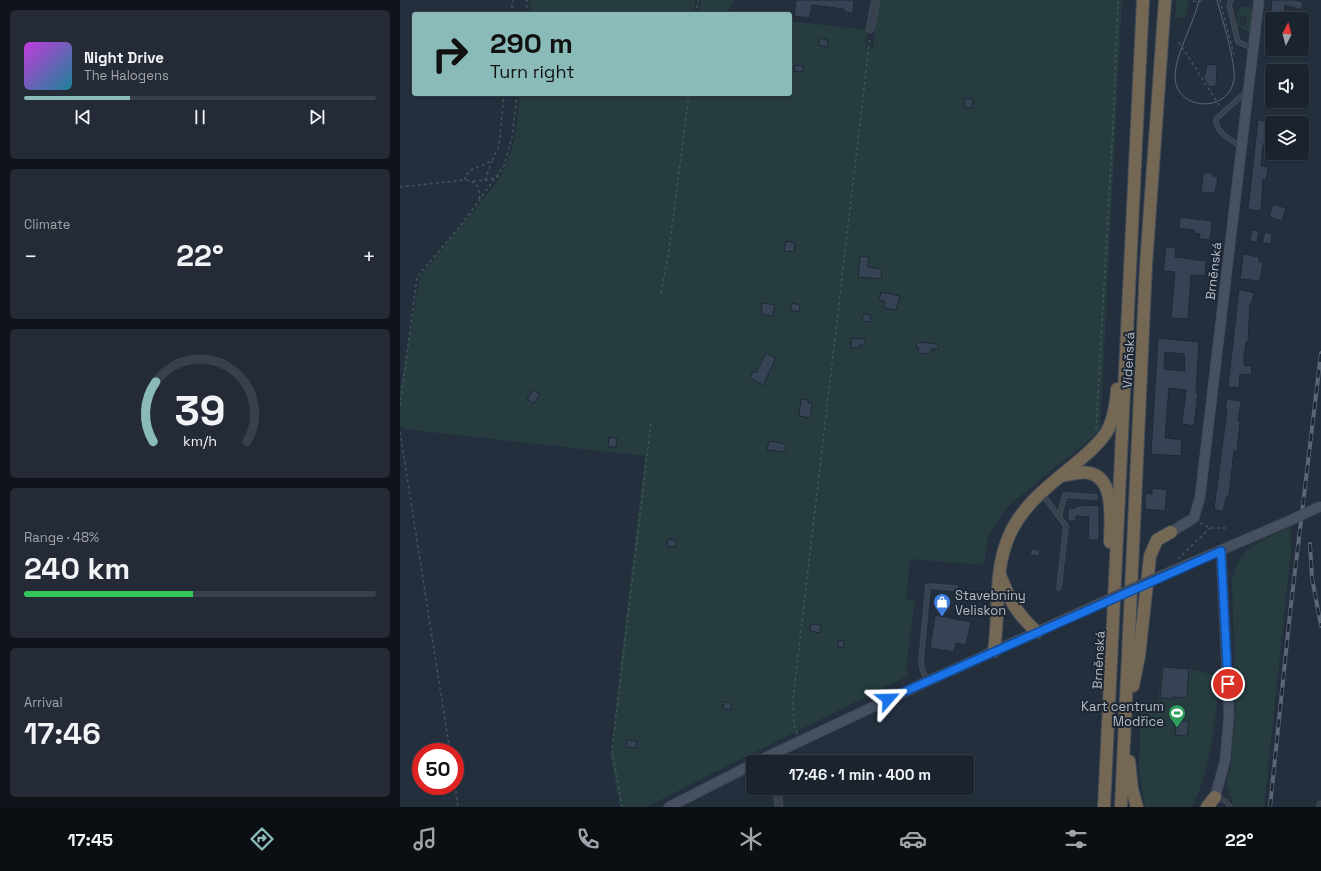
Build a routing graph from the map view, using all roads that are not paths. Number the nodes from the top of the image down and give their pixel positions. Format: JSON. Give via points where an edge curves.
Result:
{"nodes":[{"id":1,"x":876,"y":0,"type":"edge"},
{"id":2,"x":1143,"y":0,"type":"edge"},
{"id":3,"x":1165,"y":0,"type":"edge"},
{"id":4,"x":1231,"y":0,"type":"edge"},
{"id":5,"x":1259,"y":0,"type":"edge"},
{"id":6,"x":870,"y":29,"type":"road end"},
{"id":7,"x":1253,"y":49,"type":"junction"},
{"id":8,"x":1248,"y":90,"type":"junction"},
{"id":9,"x":1242,"y":147,"type":"junction"},
{"id":10,"x":1126,"y":347,"type":"junction"},
{"id":11,"x":1060,"y":477,"type":"junction"},
{"id":12,"x":1041,"y":492,"type":"junction"},
{"id":13,"x":1095,"y":497,"type":"dead end"},
{"id":14,"x":1321,"y":506,"type":"edge"},
{"id":15,"x":1059,"y":516,"type":"junction"},
{"id":16,"x":1171,"y":532,"type":"joint"},
{"id":17,"x":1221,"y":551,"type":"junction"},
{"id":18,"x":1116,"y":563,"type":"junction"},
{"id":19,"x":1000,"y":574,"type":"junction"},
{"id":20,"x":955,"y":588,"type":"dead end"},
{"id":21,"x":1059,"y":588,"type":"dead end"},
{"id":22,"x":1037,"y":632,"type":"junction"},
{"id":23,"x":994,"y":651,"type":"junction"},
{"id":24,"x":928,"y":681,"type":"junction"},
{"id":25,"x":1125,"y":722,"type":"junction"},
{"id":26,"x":775,"y":755,"type":"edge"},
{"id":27,"x":746,"y":768,"type":"edge"},
{"id":28,"x":778,"y":795,"type":"edge"},
{"id":29,"x":1213,"y":802,"type":"edge"},
{"id":30,"x":669,"y":807,"type":"edge"},
{"id":31,"x":779,"y":807,"type":"edge"},
{"id":32,"x":1104,"y":807,"type":"edge"},
{"id":33,"x":1120,"y":807,"type":"edge"},
{"id":34,"x":1137,"y":807,"type":"edge"},
{"id":35,"x":1207,"y":807,"type":"edge"},
{"id":36,"x":1230,"y":807,"type":"edge"}],
"edges":[{"from":1,"to":6,"type":"street"},
{"from":2,"to":10,"type":"highway","name":"Vídeňská"},
{"from":3,"to":25,"type":"highway","name":"Vídeňská","via":[[1146,264]]},
{"from":4,"to":7,"type":"lane","via":[[1229,5],[1238,42]]},
{"from":5,"to":7,"type":"main road","name":"Brněnská"},
{"from":7,"to":8,"type":"main road","name":"Brněnská"},
{"from":8,"to":9,"type":"main road","name":"Brněnská"},
{"from":8,"to":9,"type":"lane","via":[[1216,119],[1217,127]]},
{"from":9,"to":16,"type":"main road","name":"Brněnská","via":[[1200,497],[1194,518]]},
{"from":10,"to":11,"type":"highway","via":[[1118,378],[1114,412],[1107,432],[1092,450]]},
{"from":10,"to":18,"type":"highway","name":"Brněnská"},
{"from":11,"to":12,"type":"highway"},
{"from":11,"to":18,"type":"highway","via":[[1088,472],[1103,482],[1109,493],[1110,546]]},
{"from":12,"to":15,"type":"lane"},
{"from":12,"to":19,"type":"highway","via":[[1021,514],[1008,536]]},
{"from":13,"to":15,"type":"lane","via":[[1065,494]]},
{"from":14,"to":17,"type":"main road","bridge":true},
{"from":15,"to":21,"type":"lane","via":[[1066,526]]},
{"from":16,"to":25,"type":"highway","via":[[1157,540],[1150,556],[1139,656]]},
{"from":17,"to":22,"type":"main road","bridge":true},
{"from":17,"to":29,"type":"main road","via":[[1230,715],[1225,761]]},
{"from":18,"to":32,"type":"highway","name":"Brněnská"},
{"from":19,"to":22,"type":"highway","via":[[1021,617]]},
{"from":19,"to":23,"type":"highway","via":[[996,596]]},
{"from":20,"to":24,"type":"lane","via":[[928,586],[921,661]]},
{"from":22,"to":23,"type":"main road"},
{"from":23,"to":24,"type":"main road"},
{"from":24,"to":26,"type":"main road","via":[[799,741]]},
{"from":25,"to":33,"type":"highway"},
{"from":25,"to":34,"type":"highway","via":[[1132,789]]},
{"from":27,"to":30,"type":"main road"},
{"from":28,"to":31,"type":"street"},
{"from":29,"to":35,"type":"highway"},
{"from":29,"to":36,"type":"lane","via":[[1226,801]]}]}
